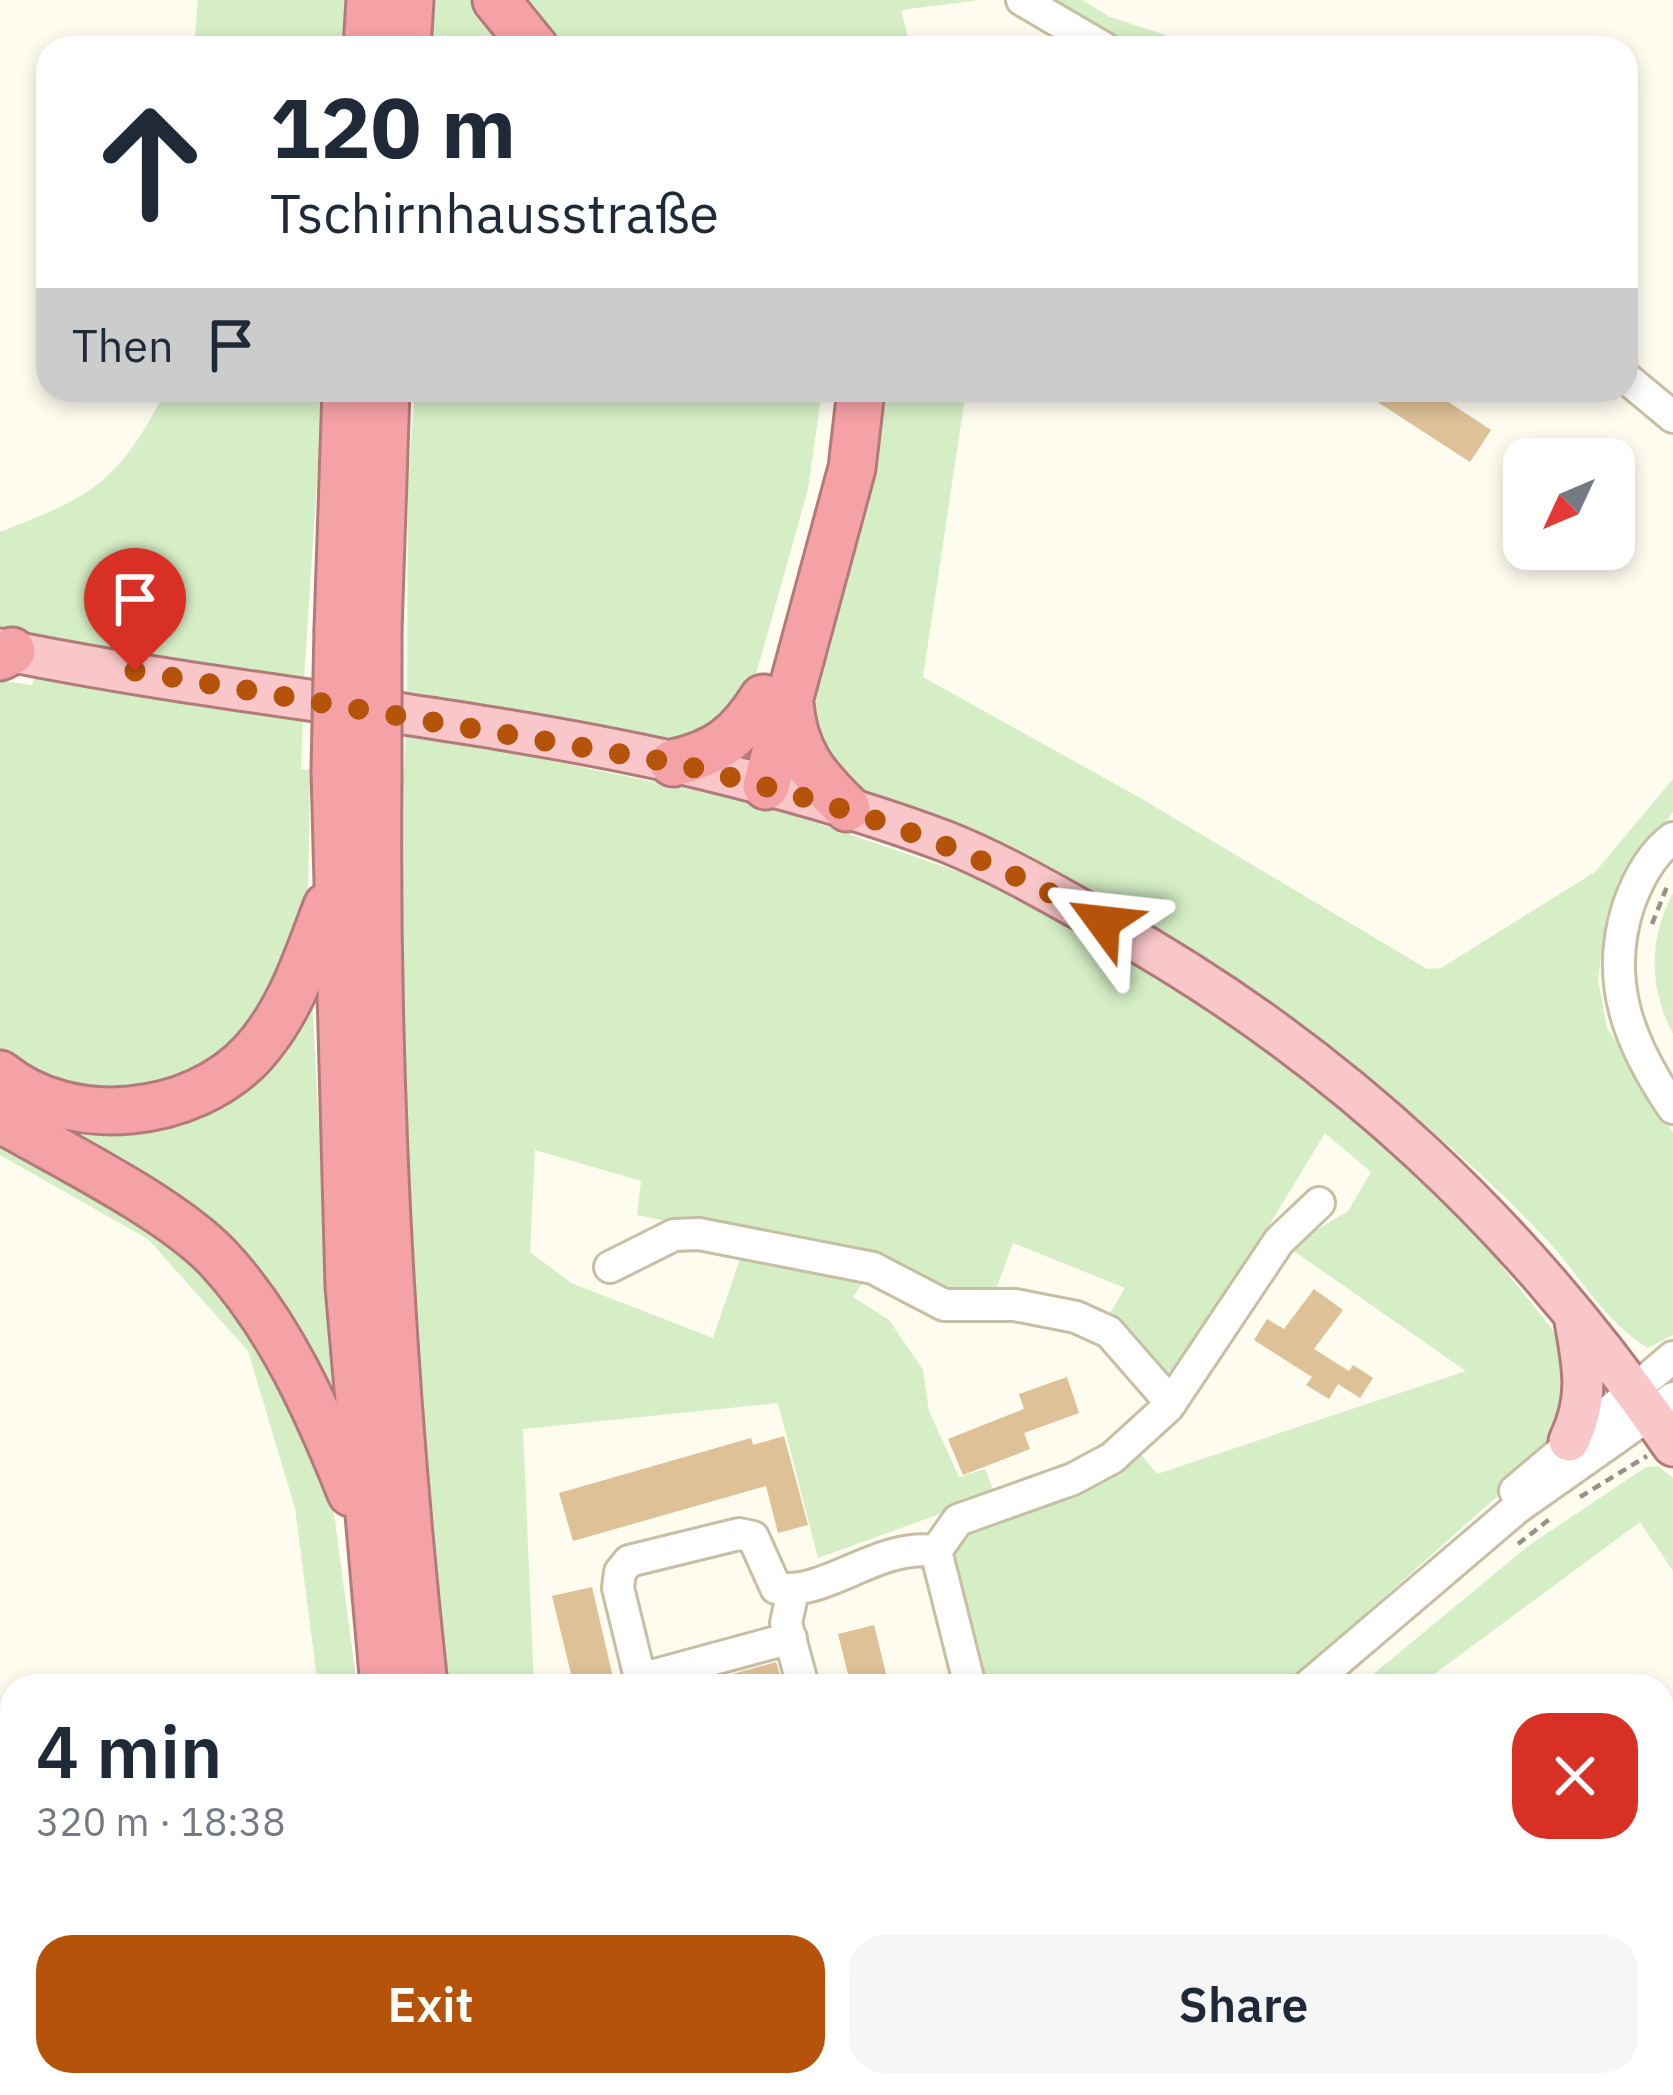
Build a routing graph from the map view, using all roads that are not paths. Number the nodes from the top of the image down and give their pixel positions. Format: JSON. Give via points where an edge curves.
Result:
{"nodes":[{"id":1,"x":370,"y":0,"type":"edge"},
{"id":2,"x":410,"y":0,"type":"edge"},
{"id":3,"x":496,"y":0,"type":"edge"},
{"id":4,"x":1022,"y":0,"type":"edge"},
{"id":5,"x":368,"y":36,"type":"edge"},
{"id":6,"x":408,"y":36,"type":"edge"},
{"id":7,"x":525,"y":36,"type":"edge"},
{"id":8,"x":1084,"y":36,"type":"edge"},
{"id":9,"x":1638,"y":388,"type":"edge"},
{"id":10,"x":347,"y":402,"type":"edge"},
{"id":11,"x":385,"y":402,"type":"edge"},
{"id":12,"x":829,"y":402,"type":"edge"},
{"id":13,"x":860,"y":402,"type":"edge"},
{"id":14,"x":1673,"y":417,"type":"edge"},
{"id":15,"x":358,"y":629,"type":"junction"},
{"id":16,"x":4,"y":652,"type":"edge"},
{"id":17,"x":776,"y":695,"type":"junction"},
{"id":18,"x":674,"y":763,"type":"junction"},
{"id":19,"x":357,"y":772,"type":"junction"},
{"id":20,"x":755,"y":783,"type":"junction"},
{"id":21,"x":847,"y":808,"type":"junction"},
{"id":22,"x":1673,"y":838,"type":"edge"},
{"id":23,"x":335,"y":886,"type":"junction"},
{"id":24,"x":0,"y":1074,"type":"edge"},
{"id":25,"x":1673,"y":1108,"type":"edge"},
{"id":26,"x":0,"y":1119,"type":"edge"},
{"id":27,"x":1319,"y":1203,"type":"dead end"},
{"id":28,"x":610,"y":1267,"type":"dead end"},
{"id":29,"x":1574,"y":1315,"type":"junction"},
{"id":30,"x":1673,"y":1358,"type":"edge"},
{"id":31,"x":1171,"y":1402,"type":"junction"},
{"id":32,"x":1661,"y":1418,"type":"edge"},
{"id":33,"x":1569,"y":1441,"type":"junction"},
{"id":34,"x":368,"y":1536,"type":"junction"},
{"id":35,"x":936,"y":1552,"type":"junction"},
{"id":36,"x":793,"y":1591,"type":"junction"},
{"id":37,"x":791,"y":1638,"type":"junction"},
{"id":38,"x":1338,"y":1661,"type":"junction"},
{"id":39,"x":383,"y":1674,"type":"edge"},
{"id":40,"x":423,"y":1674,"type":"edge"},
{"id":41,"x":639,"y":1674,"type":"edge"},
{"id":42,"x":671,"y":1674,"type":"edge"},
{"id":43,"x":800,"y":1674,"type":"edge"},
{"id":44,"x":967,"y":1674,"type":"edge"},
{"id":45,"x":1322,"y":1674,"type":"edge"}],
"edges":[{"from":1,"to":5,"type":"highway"},
{"from":2,"to":6,"type":"highway"},
{"from":3,"to":7,"type":"highway"},
{"from":4,"to":8,"type":"street"},
{"from":9,"to":14,"type":"street"},
{"from":10,"to":15,"type":"highway"},
{"from":11,"to":15,"type":"highway"},
{"from":12,"to":17,"type":"highway"},
{"from":13,"to":17,"type":"highway","via":[[851,468]]},
{"from":15,"to":19,"type":"highway","bridge":true},
{"from":16,"to":18,"type":"main road"},
{"from":17,"to":18,"type":"highway","via":[[708,755]]},
{"from":17,"to":20,"type":"highway"},
{"from":17,"to":21,"type":"highway","via":[[813,775]]},
{"from":18,"to":20,"type":"main road"},
{"from":19,"to":23,"type":"highway"},
{"from":19,"to":40,"type":"highway","via":[[376,927],[389,1293]]},
{"from":20,"to":21,"type":"main road"},
{"from":21,"to":29,"type":"main road","via":[[1027,878],[1279,1030],[1498,1225]]},
{"from":22,"to":25,"type":"street","via":[[1636,883],[1617,944],[1618,997],[1646,1068]]},
{"from":23,"to":24,"type":"highway","via":[[281,1016],[251,1056],[206,1089],[116,1111],[80,1110]]},
{"from":23,"to":34,"type":"highway","via":[[349,1286]]},
{"from":26,"to":34,"type":"highway","via":[[119,1187],[217,1257],[274,1332]]},
{"from":27,"to":31,"type":"street","via":[[1279,1241]]},
{"from":28,"to":31,"type":"street","via":[[674,1235],[699,1234],[873,1268],[944,1305],[1015,1305],[1076,1317],[1109,1332]]},
{"from":29,"to":32,"type":"main road"},
{"from":29,"to":33,"type":"main road","via":[[1586,1382]]},
{"from":30,"to":32,"type":"street"},
{"from":31,"to":35,"type":"street","via":[[1112,1458],[958,1520]]},
{"from":32,"to":33,"type":"street"},
{"from":32,"to":38,"type":"street","via":[[1517,1508]]},
{"from":33,"to":38,"type":"street","via":[[1396,1595]]},
{"from":34,"to":39,"type":"highway"},
{"from":35,"to":36,"type":"street","via":[[875,1558]]},
{"from":35,"to":44,"type":"street"},
{"from":36,"to":37,"type":"street","via":[[786,1610]]},
{"from":36,"to":41,"type":"street","via":[[776,1588],[753,1537],[739,1534],[629,1561],[618,1588]]},
{"from":37,"to":42,"type":"street"},
{"from":37,"to":43,"type":"street"},
{"from":38,"to":45,"type":"street"}]}
